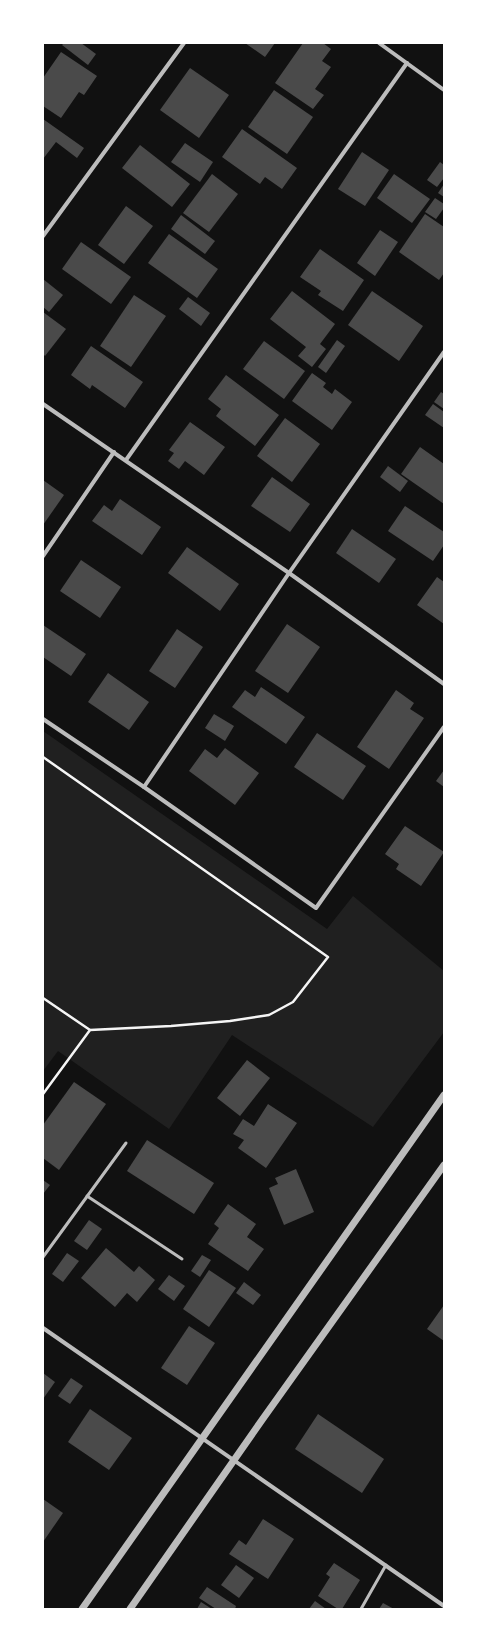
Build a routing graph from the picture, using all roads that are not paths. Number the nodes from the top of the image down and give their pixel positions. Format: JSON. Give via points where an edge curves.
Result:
{"nodes":[{"id":1,"x":184,"y":43,"type":"edge"},
{"id":2,"x":379,"y":43,"type":"edge"},
{"id":3,"x":407,"y":63,"type":"junction"},
{"id":4,"x":444,"y":90,"type":"edge"},
{"id":5,"x":43,"y":236,"type":"edge"},
{"id":6,"x":444,"y":352,"type":"edge"},
{"id":7,"x":43,"y":404,"type":"edge"},
{"id":8,"x":114,"y":452,"type":"junction"},
{"id":9,"x":126,"y":460,"type":"junction"},
{"id":10,"x":43,"y":556,"type":"edge"},
{"id":11,"x":289,"y":573,"type":"junction"},
{"id":12,"x":444,"y":684,"type":"edge"},
{"id":13,"x":43,"y":719,"type":"edge"},
{"id":14,"x":444,"y":727,"type":"edge"},
{"id":15,"x":144,"y":787,"type":"junction"},
{"id":16,"x":444,"y":1095,"type":"edge"},
{"id":17,"x":126,"y":1142,"type":"dead end"},
{"id":18,"x":444,"y":1165,"type":"edge"},
{"id":19,"x":87,"y":1196,"type":"junction"},
{"id":20,"x":43,"y":1256,"type":"edge"},
{"id":21,"x":182,"y":1259,"type":"dead end"},
{"id":22,"x":43,"y":1328,"type":"edge"},
{"id":23,"x":203,"y":1438,"type":"junction"},
{"id":24,"x":234,"y":1460,"type":"junction"},
{"id":25,"x":386,"y":1566,"type":"junction"},
{"id":26,"x":444,"y":1606,"type":"edge"},
{"id":27,"x":82,"y":1609,"type":"edge"},
{"id":28,"x":130,"y":1609,"type":"edge"},
{"id":29,"x":361,"y":1609,"type":"edge"}],
"edges":[{"from":1,"to":5,"type":"street"},
{"from":2,"to":3,"type":"street"},
{"from":3,"to":4,"type":"street"},
{"from":3,"to":9,"type":"street"},
{"from":6,"to":11,"type":"street"},
{"from":7,"to":8,"type":"street"},
{"from":8,"to":9,"type":"street"},
{"from":8,"to":10,"type":"street"},
{"from":9,"to":11,"type":"street"},
{"from":11,"to":12,"type":"street"},
{"from":11,"to":15,"type":"street"},
{"from":13,"to":15,"type":"street"},
{"from":14,"to":15,"type":"street","via":[[316,908]]},
{"from":16,"to":23,"type":"street"},
{"from":17,"to":19,"type":"lane"},
{"from":18,"to":24,"type":"street"},
{"from":19,"to":20,"type":"lane"},
{"from":19,"to":21,"type":"lane"},
{"from":22,"to":23,"type":"street"},
{"from":23,"to":24,"type":"street"},
{"from":23,"to":27,"type":"street"},
{"from":24,"to":25,"type":"street"},
{"from":24,"to":28,"type":"street"},
{"from":25,"to":26,"type":"street"},
{"from":25,"to":29,"type":"lane"}]}
